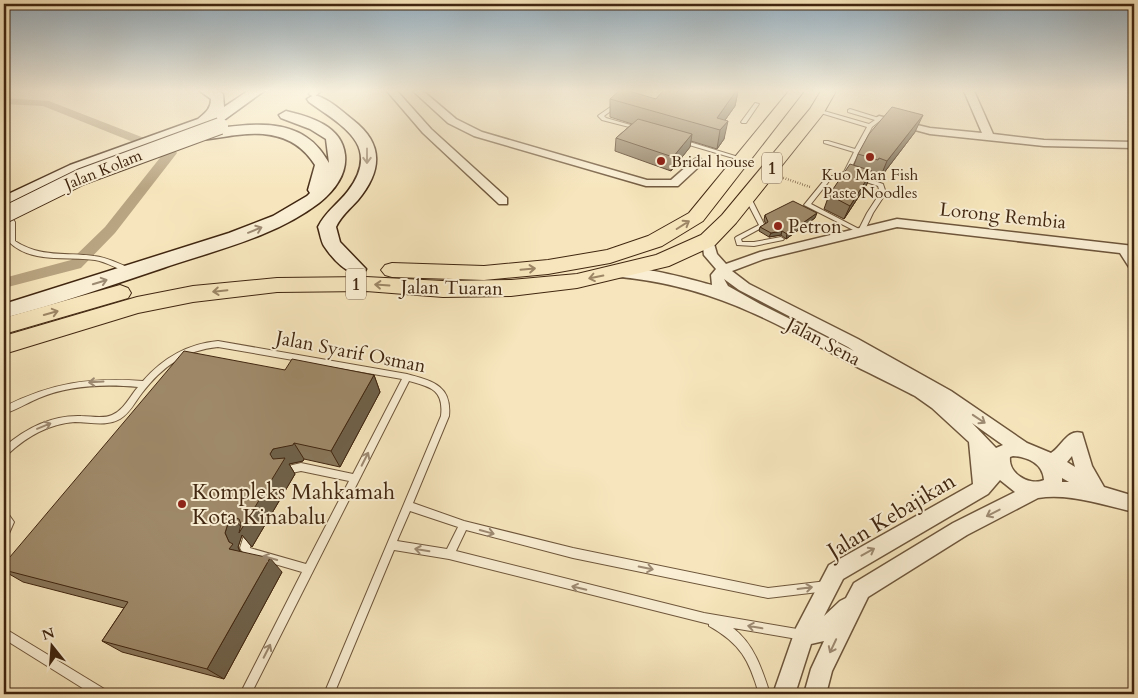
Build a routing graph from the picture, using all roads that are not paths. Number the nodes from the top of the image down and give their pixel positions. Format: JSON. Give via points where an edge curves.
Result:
{"nodes":[{"id":1,"x":208,"y":124,"type":"edge"},
{"id":2,"x":215,"y":124,"type":"edge"},
{"id":3,"x":228,"y":124,"type":"edge"},
{"id":4,"x":307,"y":124,"type":"edge"},
{"id":5,"x":351,"y":124,"type":"edge"},
{"id":6,"x":421,"y":124,"type":"edge"},
{"id":7,"x":457,"y":124,"type":"edge"},
{"id":8,"x":620,"y":124,"type":"edge"},
{"id":9,"x":771,"y":124,"type":"edge"},
{"id":10,"x":808,"y":124,"type":"edge"},
{"id":11,"x":861,"y":124,"type":"edge"},
{"id":12,"x":873,"y":124,"type":"edge"},
{"id":13,"x":898,"y":124,"type":"edge"},
{"id":14,"x":983,"y":124,"type":"edge"},
{"id":15,"x":870,"y":126,"type":"junction"},
{"id":16,"x":650,"y":132,"type":"edge"},
{"id":17,"x":988,"y":136,"type":"junction"},
{"id":18,"x":678,"y":140,"type":"edge"},
{"id":19,"x":826,"y":142,"type":"dead end"},
{"id":20,"x":1134,"y":145,"type":"edge"},
{"id":21,"x":856,"y":151,"type":"junction"},
{"id":22,"x":742,"y":159,"type":"junction"},
{"id":23,"x":699,"y":161,"type":"dead end"},
{"id":24,"x":846,"y":173,"type":"junction"},
{"id":25,"x":748,"y":198,"type":"junction"},
{"id":26,"x":503,"y":201,"type":"dead end"},
{"id":27,"x":4,"y":202,"type":"edge"},
{"id":28,"x":308,"y":203,"type":"junction"},
{"id":29,"x":4,"y":213,"type":"edge"},
{"id":30,"x":861,"y":232,"type":"junction"},
{"id":31,"x":781,"y":239,"type":"dead end"},
{"id":32,"x":708,"y":240,"type":"junction"},
{"id":33,"x":1129,"y":249,"type":"edge"},
{"id":34,"x":1134,"y":264,"type":"edge"},
{"id":35,"x":357,"y":269,"type":"junction"},
{"id":36,"x":724,"y":269,"type":"junction"},
{"id":37,"x":132,"y":272,"type":"junction"},
{"id":38,"x":620,"y":272,"type":"junction"},
{"id":39,"x":755,"y":307,"type":"junction"},
{"id":40,"x":4,"y":312,"type":"edge"},
{"id":41,"x":4,"y":326,"type":"edge"},
{"id":42,"x":54,"y":330,"type":"junction"},
{"id":43,"x":4,"y":345,"type":"edge"},
{"id":44,"x":4,"y":351,"type":"edge"},
{"id":45,"x":407,"y":377,"type":"junction"},
{"id":46,"x":144,"y":384,"type":"junction"},
{"id":47,"x":4,"y":412,"type":"edge"},
{"id":48,"x":977,"y":438,"type":"junction"},
{"id":49,"x":1021,"y":448,"type":"junction"},
{"id":50,"x":4,"y":452,"type":"edge"},
{"id":51,"x":1046,"y":459,"type":"junction"},
{"id":52,"x":1001,"y":466,"type":"junction"},
{"id":53,"x":287,"y":470,"type":"dead end"},
{"id":54,"x":355,"y":478,"type":"junction"},
{"id":55,"x":982,"y":488,"type":"junction"},
{"id":56,"x":1042,"y":489,"type":"junction"},
{"id":57,"x":1099,"y":494,"type":"junction"},
{"id":58,"x":1134,"y":504,"type":"edge"},
{"id":59,"x":408,"y":506,"type":"junction"},
{"id":60,"x":4,"y":515,"type":"edge"},
{"id":61,"x":464,"y":526,"type":"junction"},
{"id":62,"x":4,"y":535,"type":"edge"},
{"id":63,"x":247,"y":538,"type":"edge"},
{"id":64,"x":392,"y":545,"type":"junction"},
{"id":65,"x":449,"y":554,"type":"junction"},
{"id":66,"x":308,"y":569,"type":"junction"},
{"id":67,"x":828,"y":586,"type":"junction"},
{"id":68,"x":854,"y":602,"type":"junction"},
{"id":69,"x":704,"y":618,"type":"junction"},
{"id":70,"x":4,"y":633,"type":"edge"},
{"id":71,"x":803,"y":635,"type":"junction"},
{"id":72,"x":102,"y":694,"type":"edge"},
{"id":73,"x":245,"y":694,"type":"edge"},
{"id":74,"x":330,"y":694,"type":"edge"},
{"id":75,"x":764,"y":694,"type":"edge"},
{"id":76,"x":784,"y":694,"type":"edge"},
{"id":77,"x":815,"y":694,"type":"edge"}],
"edges":[{"from":1,"to":27,"type":"main road","name":"Jalan Kolam","via":[[144,142],[76,168]]},
{"from":2,"to":29,"type":"main road","name":"Jalan Kolam","bridge":true,"via":[[65,184]]},
{"from":3,"to":28,"type":"main road","via":[[299,137],[310,145],[323,165],[320,183]]},
{"from":4,"to":28,"type":"main road","via":[[329,134],[335,142],[339,161],[330,182]]},
{"from":5,"to":35,"type":"main road","one_way":true,"via":[[367,143],[369,158],[364,177],[327,227],[332,244]]},
{"from":6,"to":26,"type":"street"},
{"from":7,"to":23,"type":"street","via":[[478,134],[646,183],[674,184]]},
{"from":8,"to":16,"type":"lane"},
{"from":9,"to":22,"type":"main road","name":"Jalan Tuaran","number":"1"},
{"from":10,"to":25,"type":"main road","name":"Jalan Tuaran","number":"1","via":[[752,188]]},
{"from":11,"to":15,"type":"lane"},
{"from":12,"to":15,"type":"lane"},
{"from":13,"to":17,"type":"street","via":[[930,131]]},
{"from":14,"to":17,"type":"street"},
{"from":15,"to":21,"type":"lane"},
{"from":17,"to":20,"type":"street","via":[[1044,143]]},
{"from":18,"to":22,"type":"lane"},
{"from":19,"to":21,"type":"lane"},
{"from":21,"to":24,"type":"lane"},
{"from":35,"to":22,"type":"main road","name":"Jalan Tuaran","number":"1","one_way":true,"via":[[484,273],[548,268],[610,256],[655,242],[696,217]]},
{"from":24,"to":30,"type":"lane","via":[[881,185],[884,193]]},
{"from":24,"to":30,"type":"lane","via":[[828,179],[806,205]]},
{"from":25,"to":31,"type":"lane","via":[[762,226],[738,238],[739,244]]},
{"from":25,"to":32,"type":"main road","name":"Jalan Tuaran","number":"1"},
{"from":37,"to":28,"type":"main road","one_way":true,"via":[[253,231]]},
{"from":29,"to":37,"type":"lane","via":[[12,222],[12,242],[22,250],[65,258],[96,258]]},
{"from":30,"to":33,"type":"street","name":"Lorong Rembia","via":[[897,223]]},
{"from":30,"to":36,"type":"street","name":"Lorong Rembia","via":[[769,254]]},
{"from":32,"to":36,"type":"street","name":"Jalan Sena","via":[[711,254]]},
{"from":32,"to":38,"type":"main road","name":"Jalan Tuaran","number":"1","via":[[662,261]]},
{"from":33,"to":34,"type":"street"},
{"from":41,"to":35,"type":"main road","name":"Jalan Tuaran","number":"1","one_way":true,"via":[[118,294],[182,281],[274,271]]},
{"from":36,"to":39,"type":"street","via":[[718,275],[717,283]]},
{"from":36,"to":49,"type":"street","name":"Jalan Sena","one_way":true,"via":[[744,287],[853,343],[945,396]]},
{"from":40,"to":37,"type":"main road","one_way":true},
{"from":38,"to":39,"type":"street","name":"Jalan Sena","via":[[671,278]]},
{"from":38,"to":42,"type":"main road","name":"Jalan Tuaran","number":"1","one_way":true,"via":[[578,281],[511,288],[277,285],[193,294],[146,303]]},
{"from":39,"to":48,"type":"street","name":"Jalan Sena","via":[[936,402]]},
{"from":42,"to":43,"type":"main road","name":"Jalan Tuaran","number":"1"},
{"from":42,"to":44,"type":"main road"},
{"from":45,"to":46,"type":"lane","name":"Jalan Syarif Osman","via":[[203,344],[176,356]]},
{"from":54,"to":45,"type":"lane","one_way":true},
{"from":45,"to":59,"type":"lane","name":"Jalan Syarif Osman","via":[[436,387],[448,405]]},
{"from":46,"to":47,"type":"lane","one_way":true,"via":[[76,383],[30,398]]},
{"from":50,"to":46,"type":"lane","name":"Jalan Syarif Osman","one_way":true,"via":[[43,425],[68,418],[103,421],[114,418],[124,411]]},
{"from":48,"to":52,"type":"street","name":"Jalan Sena"},
{"from":48,"to":55,"type":"street"},
{"from":49,"to":51,"type":"street","name":"Jalan Sena"},
{"from":49,"to":52,"type":"street","via":[[1002,453]]},
{"from":51,"to":56,"type":"street","name":"Jalan Sena","via":[[1054,477]]},
{"from":51,"to":57,"type":"street","name":"Jalan Sena"},
{"from":51,"to":57,"type":"street","via":[[1064,454],[1076,438],[1084,468]]},
{"from":52,"to":55,"type":"street","name":"Jalan Kebajikan"},
{"from":52,"to":56,"type":"street","name":"Jalan Sena","via":[[1011,480]]},
{"from":53,"to":54,"type":"lane","via":[[301,467]]},
{"from":54,"to":66,"type":"lane"},
{"from":67,"to":55,"type":"street","name":"Jalan Kebajikan","one_way":true,"via":[[836,572],[847,564]]},
{"from":56,"to":57,"type":"street","name":"Jalan Sena"},
{"from":56,"to":68,"type":"street","one_way":true,"via":[[960,529],[861,590]]},
{"from":57,"to":58,"type":"street","name":"Jalan Sena"},
{"from":59,"to":61,"type":"lane"},
{"from":59,"to":64,"type":"lane","name":"Jalan Syarif Osman"},
{"from":60,"to":62,"type":"lane","via":[[9,522]]},
{"from":61,"to":65,"type":"lane"},
{"from":61,"to":67,"type":"lane","one_way":true,"via":[[573,553],[768,593]]},
{"from":66,"to":63,"type":"lane","one_way":true,"via":[[248,552],[244,544]]},
{"from":65,"to":64,"type":"lane","one_way":true},
{"from":64,"to":74,"type":"lane","name":"Jalan Syarif Osman"},
{"from":69,"to":65,"type":"lane","one_way":true},
{"from":73,"to":66,"type":"lane","one_way":true},
{"from":67,"to":71,"type":"street","name":"Jalan Kebajikan"},
{"from":68,"to":71,"type":"street","via":[[822,632]]},
{"from":68,"to":77,"type":"street","one_way":true,"via":[[822,669]]},
{"from":71,"to":69,"type":"lane","one_way":true},
{"from":69,"to":75,"type":"lane","via":[[731,631],[751,655]]},
{"from":70,"to":72,"type":"lane"},
{"from":71,"to":76,"type":"street","name":"Jalan Kebajikan"}]}
